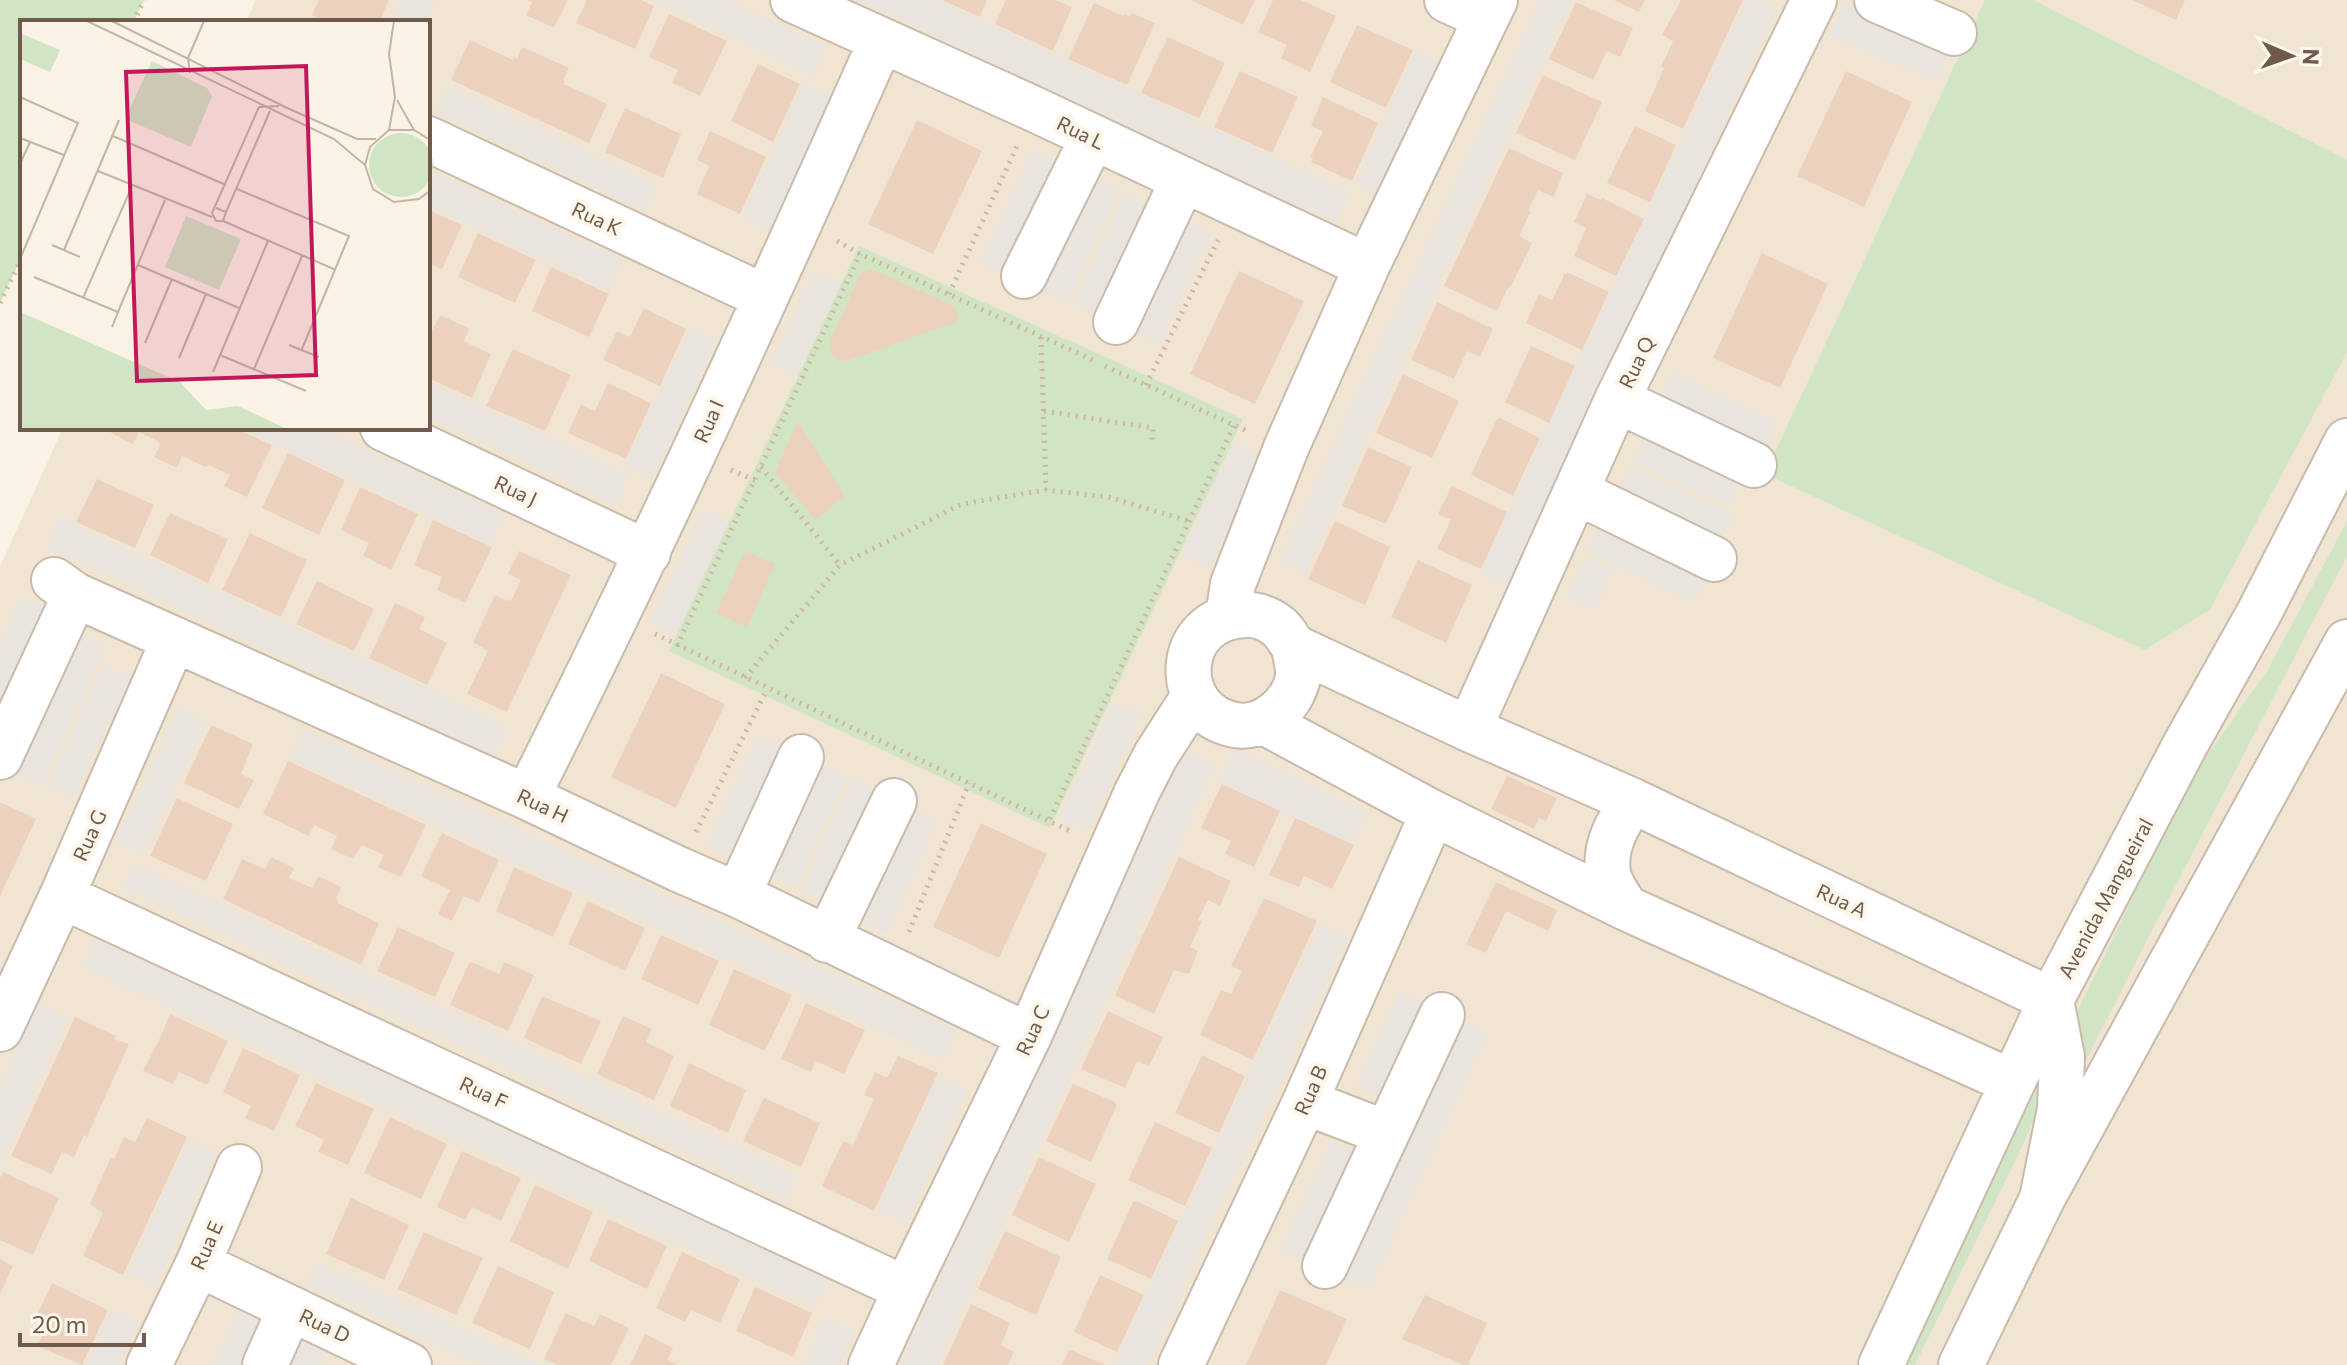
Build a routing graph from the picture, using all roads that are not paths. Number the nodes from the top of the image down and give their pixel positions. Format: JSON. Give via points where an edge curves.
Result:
{"nodes":[{"id":1,"x":793,"y":0,"type":"edge"},
{"id":2,"x":1447,"y":0,"type":"edge"},
{"id":3,"x":1814,"y":0,"type":"edge"},
{"id":4,"x":1877,"y":0,"type":"edge"},
{"id":5,"x":1490,"y":9,"type":"edge"},
{"id":6,"x":1954,"y":33,"type":"dead end"},
{"id":7,"x":881,"y":41,"type":"junction"},
{"id":8,"x":1093,"y":137,"type":"junction"},
{"id":9,"x":430,"y":140,"type":"edge"},
{"id":10,"x":1183,"y":180,"type":"junction"},
{"id":11,"x":1367,"y":266,"type":"junction"},
{"id":12,"x":1024,"y":276,"type":"dead end"},
{"id":13,"x":765,"y":297,"type":"junction"},
{"id":14,"x":1116,"y":322,"type":"dead end"},
{"id":15,"x":1617,"y":400,"type":"junction"},
{"id":16,"x":387,"y":430,"type":"edge"},
{"id":17,"x":2347,"y":441,"type":"edge"},
{"id":18,"x":1754,"y":465,"type":"dead end"},
{"id":19,"x":2335,"y":482,"type":"edge"},
{"id":20,"x":1577,"y":492,"type":"junction"},
{"id":21,"x":648,"y":553,"type":"junction"},
{"id":22,"x":1714,"y":559,"type":"dead end"},
{"id":23,"x":1228,"y":616,"type":"junction"},
{"id":24,"x":174,"y":639,"type":"junction"},
{"id":25,"x":2347,"y":642,"type":"edge"},
{"id":26,"x":1294,"y":647,"type":"junction"},
{"id":27,"x":1194,"y":696,"type":"junction"},
{"id":28,"x":1264,"y":722,"type":"junction"},
{"id":29,"x":1469,"y":729,"type":"junction"},
{"id":30,"x":0,"y":757,"type":"edge"},
{"id":31,"x":801,"y":757,"type":"dead end"},
{"id":32,"x":527,"y":797,"type":"junction"},
{"id":33,"x":894,"y":801,"type":"dead end"},
{"id":34,"x":1633,"y":801,"type":"junction"},
{"id":35,"x":1433,"y":813,"type":"junction"},
{"id":36,"x":738,"y":895,"type":"junction"},
{"id":37,"x":62,"y":896,"type":"junction"},
{"id":38,"x":1626,"y":908,"type":"junction"},
{"id":39,"x":827,"y":940,"type":"junction"},
{"id":40,"x":2051,"y":1000,"type":"junction"},
{"id":41,"x":1442,"y":1015,"type":"dead end"},
{"id":42,"x":0,"y":1029,"type":"edge"},
{"id":43,"x":1029,"y":1036,"type":"junction"},
{"id":44,"x":2012,"y":1082,"type":"junction"},
{"id":45,"x":1305,"y":1102,"type":"junction"},
{"id":46,"x":1386,"y":1133,"type":"junction"},
{"id":47,"x":239,"y":1167,"type":"dead end"},
{"id":48,"x":2042,"y":1199,"type":"junction"},
{"id":49,"x":198,"y":1264,"type":"junction"},
{"id":50,"x":1325,"y":1266,"type":"dead end"},
{"id":51,"x":906,"y":1289,"type":"junction"},
{"id":52,"x":290,"y":1309,"type":"junction"},
{"id":53,"x":149,"y":1365,"type":"edge"},
{"id":54,"x":265,"y":1365,"type":"edge"},
{"id":55,"x":409,"y":1365,"type":"edge"},
{"id":56,"x":871,"y":1365,"type":"edge"},
{"id":57,"x":1181,"y":1365,"type":"edge"},
{"id":58,"x":1881,"y":1365,"type":"edge"},
{"id":59,"x":1961,"y":1365,"type":"edge"}],
"edges":[{"from":1,"to":7,"type":"street","name":"Rua L"},
{"from":2,"to":5,"type":"street"},
{"from":3,"to":15,"type":"street","name":"Rua Q"},
{"from":4,"to":6,"type":"street"},
{"from":5,"to":11,"type":"street"},
{"from":7,"to":8,"type":"street","name":"Rua L"},
{"from":7,"to":13,"type":"street","name":"Rua I"},
{"from":8,"to":10,"type":"street","name":"Rua L"},
{"from":8,"to":12,"type":"street"},
{"from":9,"to":13,"type":"street","name":"Rua K"},
{"from":10,"to":11,"type":"street","name":"Rua L"},
{"from":10,"to":14,"type":"street"},
{"from":11,"to":23,"type":"street","via":[[1286,448],[1233,584]]},
{"from":13,"to":21,"type":"street","name":"Rua I"},
{"from":15,"to":18,"type":"street"},
{"from":15,"to":20,"type":"street","name":"Rua Q"},
{"from":16,"to":21,"type":"street","name":"Rua J"},
{"from":17,"to":19,"type":"street","name":"Avenida Mangueiral"},
{"from":19,"to":40,"type":"street","name":"Avenida Mangueiral","via":[[2185,745]]},
{"from":20,"to":22,"type":"street"},
{"from":20,"to":29,"type":"street","name":"Rua Q"},
{"from":21,"to":32,"type":"street","name":"Rua I"},
{"from":23,"to":26,"type":"street","name":"Rua A","via":[[1254,614],[1278,626]]},
{"from":23,"to":27,"type":"street","via":[[1208,626],[1194,642],[1188,669]]},
{"from":24,"to":30,"type":"street","name":"Rua H","via":[[64,587]]},
{"from":24,"to":32,"type":"street","name":"Rua H"},
{"from":24,"to":37,"type":"street","name":"Rua G"},
{"from":25,"to":48,"type":"street"},
{"from":26,"to":28,"type":"street","via":[[1298,676],[1287,704]]},
{"from":26,"to":29,"type":"street","name":"Rua A"},
{"from":27,"to":28,"type":"street","via":[[1212,716],[1237,725]]},
{"from":27,"to":43,"type":"street","name":"Rua C","via":[[1137,792]]},
{"from":28,"to":35,"type":"street"},
{"from":29,"to":34,"type":"street","name":"Rua A"},
{"from":31,"to":36,"type":"street"},
{"from":32,"to":36,"type":"street","name":"Rua H"},
{"from":33,"to":39,"type":"street"},
{"from":34,"to":38,"type":"street","via":[[1616,825],[1608,854],[1608,876]]},
{"from":34,"to":40,"type":"street","name":"Rua A"},
{"from":35,"to":38,"type":"street"},
{"from":35,"to":45,"type":"street","name":"Rua B"},
{"from":36,"to":39,"type":"street","name":"Rua H"},
{"from":37,"to":42,"type":"street","name":"Rua G"},
{"from":37,"to":51,"type":"street","name":"Rua F"},
{"from":38,"to":44,"type":"street"},
{"from":39,"to":43,"type":"street","name":"Rua H"},
{"from":40,"to":44,"type":"street","name":"Avenida Mangueiral"},
{"from":40,"to":48,"type":"street","via":[[2062,1057],[2060,1109]]},
{"from":41,"to":46,"type":"street"},
{"from":43,"to":51,"type":"street","name":"Rua C"},
{"from":44,"to":58,"type":"street","name":"Avenida Mangueiral"},
{"from":45,"to":46,"type":"street"},
{"from":45,"to":57,"type":"street","name":"Rua B"},
{"from":46,"to":50,"type":"street"},
{"from":47,"to":49,"type":"street","name":"Rua E"},
{"from":48,"to":59,"type":"street"},
{"from":49,"to":52,"type":"street","name":"Rua D"},
{"from":49,"to":53,"type":"street","name":"Rua E"},
{"from":51,"to":56,"type":"street","name":"Rua C"},
{"from":52,"to":54,"type":"street"},
{"from":52,"to":55,"type":"street","name":"Rua D"}]}
